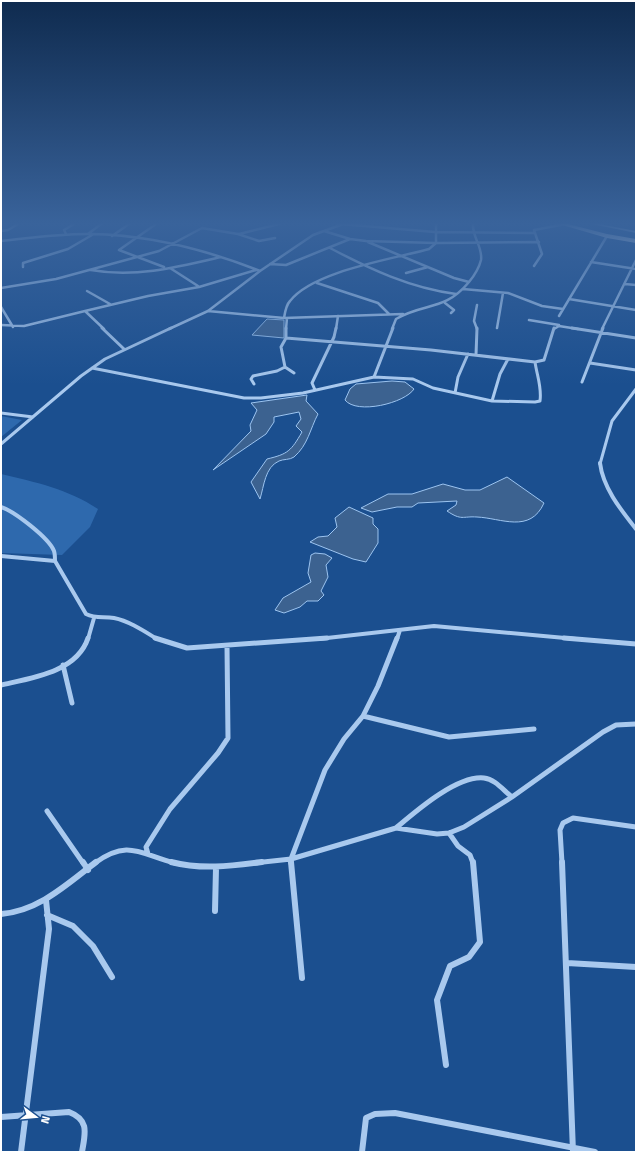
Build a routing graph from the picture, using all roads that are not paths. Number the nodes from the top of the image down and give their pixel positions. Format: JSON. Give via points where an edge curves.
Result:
{"nodes":[{"id":1,"x":61,"y":278,"type":"edge"},
{"id":2,"x":185,"y":278,"type":"edge"},
{"id":3,"x":231,"y":278,"type":"edge"},
{"id":4,"x":248,"y":278,"type":"edge"},
{"id":5,"x":329,"y":278,"type":"edge"},
{"id":6,"x":392,"y":278,"type":"edge"},
{"id":7,"x":454,"y":278,"type":"edge"},
{"id":8,"x":473,"y":278,"type":"edge"},
{"id":9,"x":582,"y":278,"type":"edge"},
{"id":10,"x":628,"y":278,"type":"edge"},
{"id":11,"x":317,"y":282,"type":"junction"},
{"id":12,"x":469,"y":282,"type":"junction"},
{"id":13,"x":625,"y":284,"type":"junction"},
{"id":14,"x":636,"y":285,"type":"edge"},
{"id":15,"x":199,"y":287,"type":"junction"},
{"id":16,"x":1,"y":288,"type":"edge"},
{"id":17,"x":463,"y":289,"type":"junction"},
{"id":18,"x":87,"y":291,"type":"dead end"},
{"id":19,"x":503,"y":293,"type":"junction"},
{"id":20,"x":456,"y":294,"type":"junction"},
{"id":21,"x":569,"y":300,"type":"junction"},
{"id":22,"x":445,"y":303,"type":"junction"},
{"id":23,"x":111,"y":304,"type":"junction"},
{"id":24,"x":477,"y":305,"type":"dead end"},
{"id":25,"x":1,"y":307,"type":"edge"},
{"id":26,"x":614,"y":307,"type":"junction"},
{"id":27,"x":563,"y":309,"type":"junction"},
{"id":28,"x":636,"y":310,"type":"edge"},
{"id":29,"x":85,"y":311,"type":"junction"},
{"id":30,"x":208,"y":311,"type":"junction"},
{"id":31,"x":389,"y":314,"type":"junction"},
{"id":32,"x":404,"y":314,"type":"junction"},
{"id":33,"x":452,"y":314,"type":"dead end"},
{"id":34,"x":338,"y":316,"type":"junction"},
{"id":35,"x":559,"y":316,"type":"dead end"},
{"id":36,"x":284,"y":318,"type":"junction"},
{"id":37,"x":287,"y":318,"type":"junction"},
{"id":38,"x":529,"y":320,"type":"dead end"},
{"id":39,"x":1,"y":325,"type":"edge"},
{"id":40,"x":13,"y":326,"type":"junction"},
{"id":41,"x":559,"y":326,"type":"junction"},
{"id":42,"x":498,"y":328,"type":"dead end"},
{"id":43,"x":601,"y":332,"type":"junction"},
{"id":44,"x":286,"y":338,"type":"junction"},
{"id":45,"x":636,"y":338,"type":"edge"},
{"id":46,"x":332,"y":341,"type":"junction"},
{"id":47,"x":385,"y":347,"type":"junction"},
{"id":48,"x":124,"y":349,"type":"junction"},
{"id":49,"x":468,"y":354,"type":"junction"},
{"id":50,"x":476,"y":355,"type":"junction"},
{"id":51,"x":508,"y":359,"type":"junction"},
{"id":52,"x":534,"y":362,"type":"junction"},
{"id":53,"x":590,"y":362,"type":"junction"},
{"id":54,"x":286,"y":367,"type":"junction"},
{"id":55,"x":92,"y":368,"type":"junction"},
{"id":56,"x":636,"y":370,"type":"edge"},
{"id":57,"x":294,"y":374,"type":"dead end"},
{"id":58,"x":374,"y":377,"type":"junction"},
{"id":59,"x":582,"y":382,"type":"dead end"},
{"id":60,"x":254,"y":384,"type":"dead end"},
{"id":61,"x":636,"y":388,"type":"edge"},
{"id":62,"x":315,"y":390,"type":"junction"},
{"id":63,"x":455,"y":393,"type":"junction"},
{"id":64,"x":492,"y":401,"type":"junction"},
{"id":65,"x":1,"y":413,"type":"edge"},
{"id":66,"x":33,"y":417,"type":"junction"},
{"id":67,"x":1,"y":444,"type":"edge"},
{"id":68,"x":1,"y":507,"type":"edge"},
{"id":69,"x":636,"y":529,"type":"edge"},
{"id":70,"x":1,"y":556,"type":"edge"},
{"id":71,"x":55,"y":561,"type":"junction"},
{"id":72,"x":94,"y":618,"type":"junction"},
{"id":73,"x":400,"y":630,"type":"junction"},
{"id":74,"x":636,"y":644,"type":"edge"},
{"id":75,"x":228,"y":646,"type":"junction"},
{"id":76,"x":63,"y":665,"type":"junction"},
{"id":77,"x":1,"y":685,"type":"edge"},
{"id":78,"x":72,"y":703,"type":"dead end"},
{"id":79,"x":363,"y":716,"type":"junction"},
{"id":80,"x":636,"y":724,"type":"edge"},
{"id":81,"x":534,"y":730,"type":"dead end"},
{"id":82,"x":512,"y":797,"type":"junction"},
{"id":83,"x":47,"y":811,"type":"dead end"},
{"id":84,"x":636,"y":827,"type":"edge"},
{"id":85,"x":396,"y":828,"type":"junction"},
{"id":86,"x":449,"y":833,"type":"junction"},
{"id":87,"x":148,"y":854,"type":"junction"},
{"id":88,"x":291,"y":859,"type":"junction"},
{"id":89,"x":216,"y":868,"type":"junction"},
{"id":90,"x":88,"y":870,"type":"junction"},
{"id":91,"x":46,"y":900,"type":"junction"},
{"id":92,"x":215,"y":911,"type":"dead end"},
{"id":93,"x":1,"y":914,"type":"edge"},
{"id":94,"x":47,"y":914,"type":"junction"},
{"id":95,"x":567,"y":963,"type":"junction"},
{"id":96,"x":636,"y":967,"type":"edge"},
{"id":97,"x":112,"y":976,"type":"dead end"},
{"id":98,"x":302,"y":978,"type":"dead end"},
{"id":99,"x":446,"y":1065,"type":"dead end"},
{"id":100,"x":26,"y":1116,"type":"junction"},
{"id":101,"x":1,"y":1117,"type":"edge"},
{"id":102,"x":573,"y":1150,"type":"edge"},
{"id":103,"x":21,"y":1152,"type":"edge"},
{"id":104,"x":82,"y":1152,"type":"edge"},
{"id":105,"x":362,"y":1152,"type":"edge"},
{"id":106,"x":595,"y":1152,"type":"edge"}],
"edges":[{"from":1,"to":16,"type":"street"},
{"from":2,"to":15,"type":"street"},
{"from":3,"to":15,"type":"street"},
{"from":4,"to":30,"type":"street"},
{"from":5,"to":11,"type":"street"},
{"from":6,"to":20,"type":"street"},
{"from":7,"to":12,"type":"street"},
{"from":8,"to":12,"type":"street"},
{"from":9,"to":21,"type":"street"},
{"from":10,"to":13,"type":"street"},
{"from":11,"to":31,"type":"street","via":[[378,304]]},
{"from":11,"to":36,"type":"street","via":[[289,301]]},
{"from":12,"to":17,"type":"street"},
{"from":13,"to":14,"type":"street"},
{"from":13,"to":26,"type":"street"},
{"from":15,"to":23,"type":"street"},
{"from":17,"to":19,"type":"street"},
{"from":17,"to":20,"type":"street"},
{"from":18,"to":23,"type":"street"},
{"from":19,"to":27,"type":"street","via":[[542,306]]},
{"from":19,"to":42,"type":"street"},
{"from":20,"to":22,"type":"street"},
{"from":21,"to":26,"type":"street"},
{"from":21,"to":27,"type":"street"},
{"from":22,"to":32,"type":"street"},
{"from":22,"to":33,"type":"street","via":[[454,310]]},
{"from":23,"to":29,"type":"street"},
{"from":24,"to":50,"type":"street","via":[[474,321],[478,328]]},
{"from":25,"to":40,"type":"street"},
{"from":26,"to":28,"type":"street"},
{"from":26,"to":43,"type":"street"},
{"from":27,"to":35,"type":"street"},
{"from":29,"to":40,"type":"street","via":[[24,326]]},
{"from":29,"to":48,"type":"street"},
{"from":30,"to":36,"type":"street"},
{"from":30,"to":48,"type":"street"},
{"from":31,"to":32,"type":"street"},
{"from":31,"to":34,"type":"street"},
{"from":32,"to":47,"type":"street","via":[[396,319]]},
{"from":34,"to":37,"type":"street"},
{"from":34,"to":46,"type":"street","via":[[339,322]]},
{"from":36,"to":37,"type":"street"},
{"from":37,"to":44,"type":"street"},
{"from":38,"to":41,"type":"street"},
{"from":39,"to":40,"type":"street"},
{"from":41,"to":43,"type":"street"},
{"from":41,"to":52,"type":"street","via":[[554,328],[544,360]]},
{"from":43,"to":45,"type":"street"},
{"from":43,"to":53,"type":"street"},
{"from":44,"to":46,"type":"street"},
{"from":44,"to":54,"type":"street","via":[[281,347]]},
{"from":46,"to":47,"type":"street"},
{"from":46,"to":62,"type":"street","via":[[312,383]]},
{"from":47,"to":49,"type":"street"},
{"from":47,"to":58,"type":"street"},
{"from":48,"to":55,"type":"street"},
{"from":49,"to":50,"type":"street"},
{"from":49,"to":63,"type":"street","via":[[458,377]]},
{"from":50,"to":51,"type":"street"},
{"from":51,"to":52,"type":"street"},
{"from":51,"to":64,"type":"street","via":[[500,374]]},
{"from":52,"to":64,"type":"street","via":[[537,380],[542,389],[540,401]]},
{"from":53,"to":56,"type":"street"},
{"from":53,"to":59,"type":"street"},
{"from":54,"to":57,"type":"street"},
{"from":54,"to":60,"type":"street","via":[[253,376],[251,379]]},
{"from":55,"to":62,"type":"street","via":[[244,398],[262,398]]},
{"from":55,"to":66,"type":"street"},
{"from":58,"to":62,"type":"street"},
{"from":58,"to":63,"type":"street","via":[[413,379],[433,388]]},
{"from":61,"to":69,"type":"street","via":[[612,421],[600,464],[604,479],[619,507]]},
{"from":63,"to":64,"type":"street"},
{"from":65,"to":66,"type":"street"},
{"from":66,"to":67,"type":"street"},
{"from":68,"to":71,"type":"street","via":[[8,509],[40,534],[54,551]]},
{"from":70,"to":71,"type":"street"},
{"from":71,"to":72,"type":"street","via":[[86,614]]},
{"from":72,"to":75,"type":"street","via":[[124,621],[179,647]]},
{"from":72,"to":76,"type":"street","via":[[79,655]]},
{"from":73,"to":74,"type":"street","via":[[434,626]]},
{"from":73,"to":75,"type":"street"},
{"from":73,"to":79,"type":"street"},
{"from":75,"to":87,"type":"street","via":[[228,738],[222,751],[198,775],[154,830],[146,847]]},
{"from":76,"to":77,"type":"street","via":[[48,672]]},
{"from":76,"to":78,"type":"street"},
{"from":79,"to":81,"type":"street","via":[[449,737]]},
{"from":79,"to":88,"type":"street","via":[[344,739],[325,770]]},
{"from":80,"to":82,"type":"street","via":[[616,725],[603,732]]},
{"from":82,"to":85,"type":"street","via":[[487,779],[478,777],[418,808]]},
{"from":82,"to":86,"type":"street","via":[[464,827]]},
{"from":83,"to":90,"type":"street"},
{"from":84,"to":95,"type":"street","via":[[573,818],[563,823],[560,830]]},
{"from":85,"to":86,"type":"street","via":[[437,834]]},
{"from":85,"to":88,"type":"street"},
{"from":86,"to":99,"type":"street","via":[[458,846],[470,855],[473,862],[480,942],[469,957],[450,966],[437,1000]]},
{"from":87,"to":89,"type":"street","via":[[185,866]]},
{"from":87,"to":90,"type":"street","via":[[123,849],[109,853]]},
{"from":88,"to":89,"type":"street"},
{"from":88,"to":98,"type":"street"},
{"from":89,"to":92,"type":"street"},
{"from":90,"to":91,"type":"street"},
{"from":91,"to":93,"type":"street","via":[[13,913]]},
{"from":91,"to":94,"type":"street"},
{"from":94,"to":97,"type":"street","via":[[73,926],[92,946]]},
{"from":94,"to":100,"type":"street","via":[[49,929]]},
{"from":95,"to":96,"type":"street"},
{"from":95,"to":102,"type":"street"},
{"from":100,"to":101,"type":"street"},
{"from":100,"to":103,"type":"street"},
{"from":100,"to":104,"type":"street","via":[[69,1112],[77,1114],[83,1120]]},
{"from":102,"to":105,"type":"street","via":[[503,1133],[395,1113],[374,1114],[366,1118]]},
{"from":102,"to":106,"type":"street"}]}
